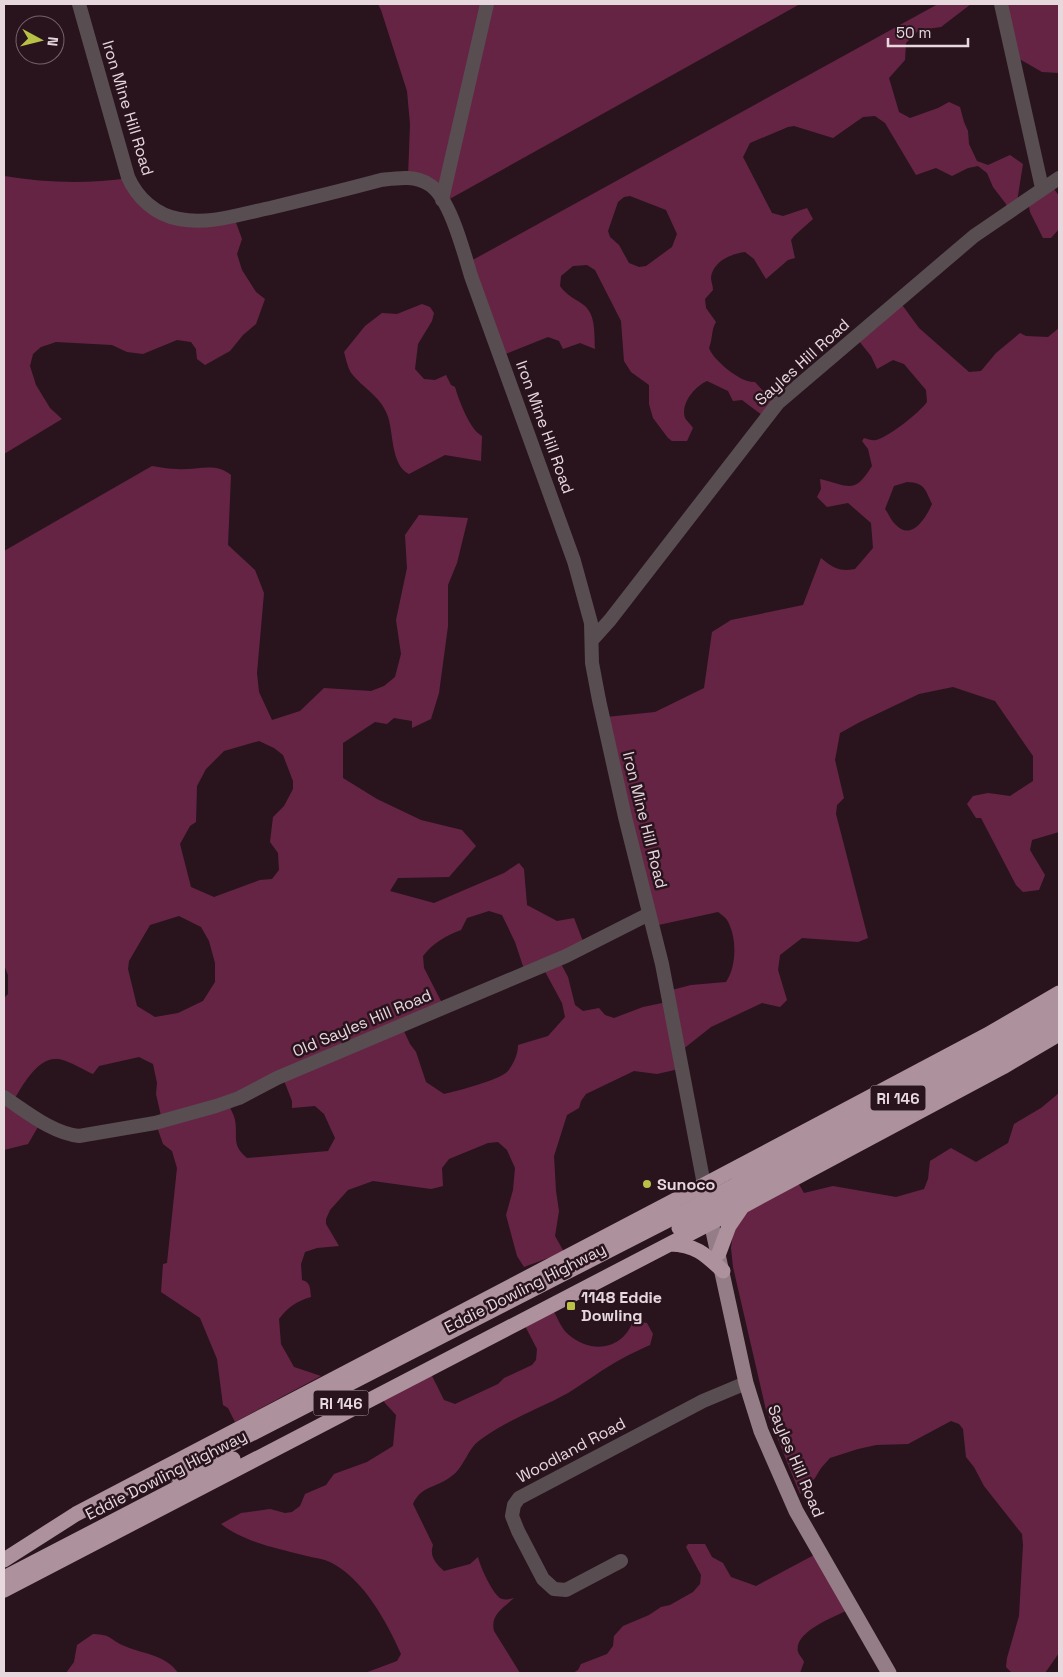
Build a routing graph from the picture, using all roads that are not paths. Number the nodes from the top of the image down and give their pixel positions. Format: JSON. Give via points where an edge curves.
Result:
{"nodes":[{"id":1,"x":79,"y":4,"type":"edge"},
{"id":2,"x":487,"y":4,"type":"edge"},
{"id":3,"x":1001,"y":4,"type":"edge"},
{"id":4,"x":1059,"y":178,"type":"edge"},
{"id":5,"x":1042,"y":188,"type":"junction"},
{"id":6,"x":442,"y":200,"type":"junction"},
{"id":7,"x":592,"y":640,"type":"junction"},
{"id":8,"x":650,"y":914,"type":"junction"},
{"id":9,"x":1059,"y":993,"type":"edge"},
{"id":10,"x":1059,"y":1008,"type":"edge"},
{"id":11,"x":1059,"y":1022,"type":"edge"},
{"id":12,"x":1059,"y":1034,"type":"edge"},
{"id":13,"x":4,"y":1098,"type":"edge"},
{"id":14,"x":704,"y":1186,"type":"junction"},
{"id":15,"x":740,"y":1195,"type":"junction"},
{"id":16,"x":677,"y":1222,"type":"junction"},
{"id":17,"x":711,"y":1222,"type":"junction"},
{"id":18,"x":670,"y":1244,"type":"junction"},
{"id":19,"x":719,"y":1253,"type":"junction"},
{"id":20,"x":723,"y":1271,"type":"junction"},
{"id":21,"x":746,"y":1383,"type":"junction"},
{"id":22,"x":4,"y":1561,"type":"edge"},
{"id":23,"x":621,"y":1561,"type":"dead end"},
{"id":24,"x":4,"y":1578,"type":"edge"},
{"id":25,"x":4,"y":1590,"type":"edge"},
{"id":26,"x":889,"y":1673,"type":"edge"}],
"edges":[{"from":1,"to":6,"type":"street","name":"Iron Mine Hill Road","via":[[128,177],[136,192],[157,211],[178,219],[214,221],[381,180],[401,178],[411,178],[431,186]]},
{"from":2,"to":6,"type":"street"},
{"from":3,"to":5,"type":"street"},
{"from":4,"to":5,"type":"street","name":"Sayles Hill Road"},
{"from":5,"to":7,"type":"street","name":"Sayles Hill Road","via":[[974,236],[778,403]]},
{"from":6,"to":7,"type":"street","name":"Iron Mine Hill Road","via":[[456,229],[574,561]]},
{"from":7,"to":8,"type":"street","name":"Iron Mine Hill Road","via":[[592,663],[599,700]]},
{"from":8,"to":13,"type":"street","name":"Old Sayles Hill Road","via":[[566,956],[277,1078],[239,1098],[155,1123],[79,1136],[56,1130]]},
{"from":8,"to":14,"type":"street","name":"Iron Mine Hill Road"},
{"from":9,"to":14,"type":"highway","via":[[978,1040]]},
{"from":10,"to":15,"type":"highway","name":"Eddie Dowling Highway","number":"RI 146","via":[[888,1104]]},
{"from":11,"to":15,"type":"highway","name":"Eddie Dowling Highway","number":"RI 146"},
{"from":12,"to":15,"type":"highway","via":[[1003,1067]]},
{"from":14,"to":17,"type":"street","name":"Sayles Hill Road"},
{"from":14,"to":22,"type":"highway","via":[[84,1510]]},
{"from":15,"to":16,"type":"highway","name":"Eddie Dowling Highway","number":"RI 146","bridge":true},
{"from":15,"to":17,"type":"highway"},
{"from":15,"to":19,"type":"highway"},
{"from":16,"to":22,"type":"highway","name":"Eddie Dowling Highway","number":"RI 146"},
{"from":16,"to":24,"type":"highway","name":"Eddie Dowling Highway","number":"RI 146"},
{"from":17,"to":18,"type":"highway"},
{"from":17,"to":19,"type":"main road","name":"Sayles Hill Road"},
{"from":18,"to":20,"type":"highway","via":[[696,1248]]},
{"from":18,"to":25,"type":"highway"},
{"from":19,"to":20,"type":"main road","name":"Sayles Hill Road"},
{"from":20,"to":21,"type":"main road","name":"Sayles Hill Road"},
{"from":21,"to":23,"type":"street","name":"Woodland Road","via":[[703,1400],[519,1498],[514,1505],[512,1516],[518,1532],[543,1579],[554,1588],[566,1590]]},
{"from":21,"to":26,"type":"main road","name":"Sayles Hill Road","via":[[761,1431],[796,1511]]}]}
